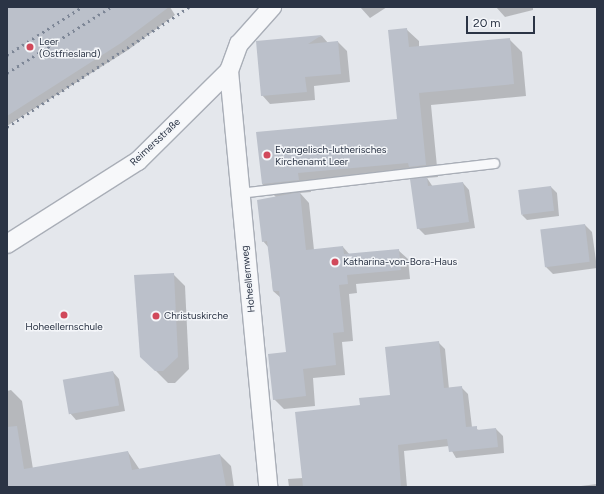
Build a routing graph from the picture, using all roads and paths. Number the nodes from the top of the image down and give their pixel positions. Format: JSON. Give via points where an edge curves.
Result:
{"nodes":[{"id":1,"x":272,"y":7,"type":"edge"},
{"id":2,"x":229,"y":71,"type":"junction"},
{"id":3,"x":494,"y":163,"type":"dead end"},
{"id":4,"x":239,"y":193,"type":"junction"},
{"id":5,"x":7,"y":244,"type":"edge"},
{"id":6,"x":268,"y":487,"type":"edge"}],
"edges":[{"from":1,"to":2,"type":"street","name":"Reimersstraße","via":[[239,44]]},
{"from":2,"to":4,"type":"street","name":"Hoheellernweg"},
{"from":2,"to":5,"type":"street","name":"Reimersstraße","via":[[138,160]]},
{"from":3,"to":4,"type":"lane"},
{"from":4,"to":6,"type":"street","name":"Hoheellernweg"}]}
